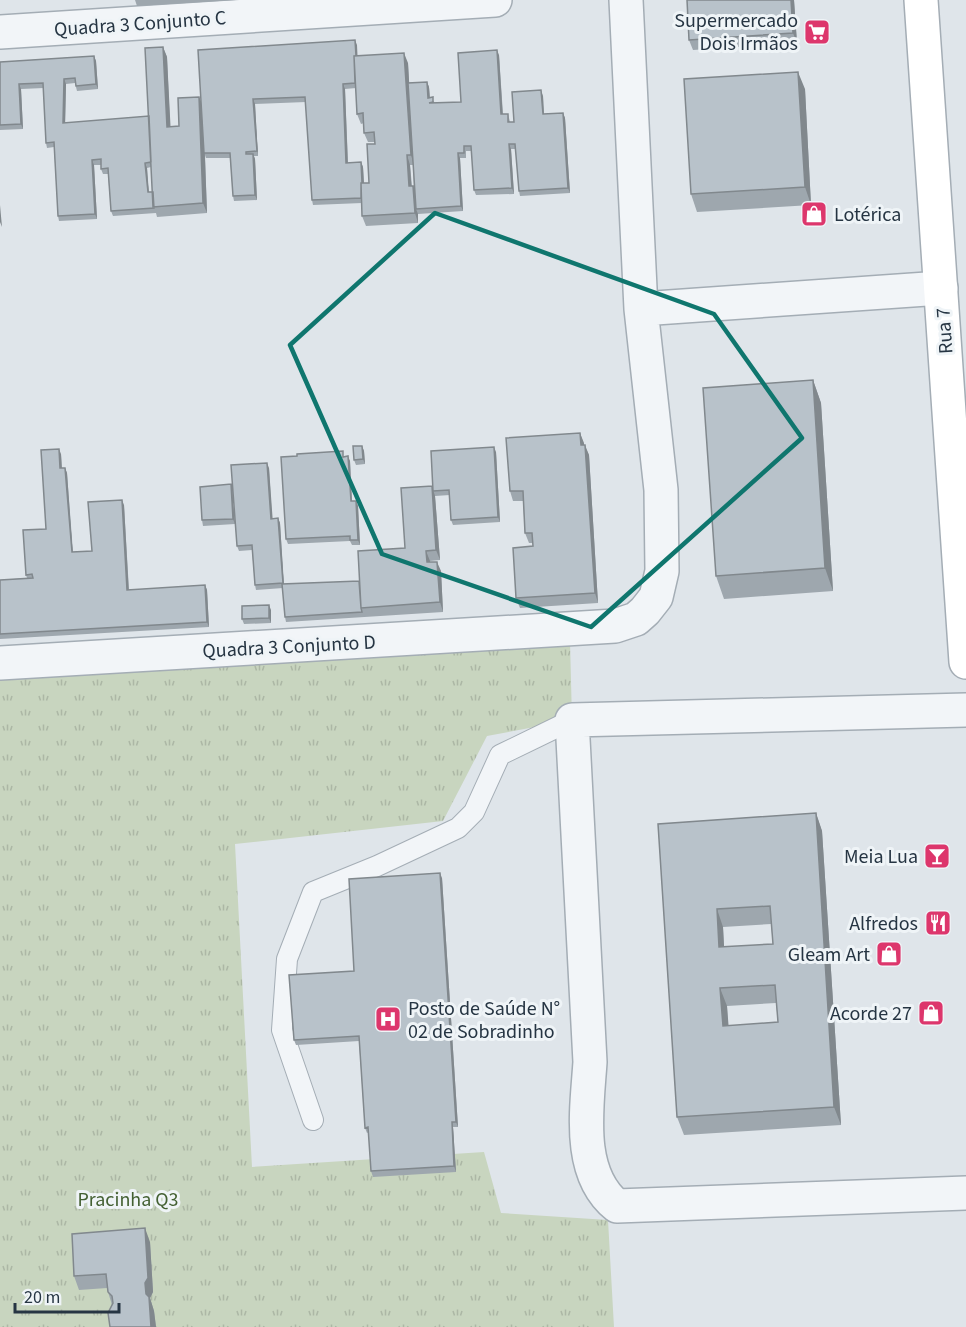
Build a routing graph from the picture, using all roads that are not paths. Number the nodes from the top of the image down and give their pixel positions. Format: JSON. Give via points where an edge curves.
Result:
{"nodes":[{"id":1,"x":495,"y":0,"type":"edge"},
{"id":2,"x":626,"y":0,"type":"edge"},
{"id":3,"x":921,"y":0,"type":"edge"},
{"id":4,"x":0,"y":32,"type":"edge"},
{"id":5,"x":941,"y":288,"type":"junction"},
{"id":6,"x":641,"y":309,"type":"junction"},
{"id":7,"x":966,"y":662,"type":"edge"},
{"id":8,"x":0,"y":663,"type":"edge"},
{"id":9,"x":966,"y":710,"type":"edge"},
{"id":10,"x":572,"y":720,"type":"junction"},
{"id":11,"x":314,"y":1120,"type":"dead end"},
{"id":12,"x":966,"y":1193,"type":"edge"}],
"edges":[{"from":1,"to":4,"type":"street","name":"Quadra 3 Conjunto C"},
{"from":2,"to":6,"type":"street","name":"Quadra 3 Conjunto D"},
{"from":3,"to":5,"type":"main road","name":"Rua 7"},
{"from":5,"to":6,"type":"street"},
{"from":5,"to":7,"type":"main road","name":"Rua 7"},
{"from":6,"to":8,"type":"street","name":"Quadra 3 Conjunto D","via":[[661,490],[662,571],[656,597],[636,619],[615,626]]},
{"from":9,"to":10,"type":"street"},
{"from":10,"to":11,"type":"lane","via":[[500,755],[474,812],[458,828],[313,892],[287,959],[282,1030]]},
{"from":10,"to":12,"type":"street","via":[[590,1062],[589,1160],[607,1198],[617,1206]]}]}
